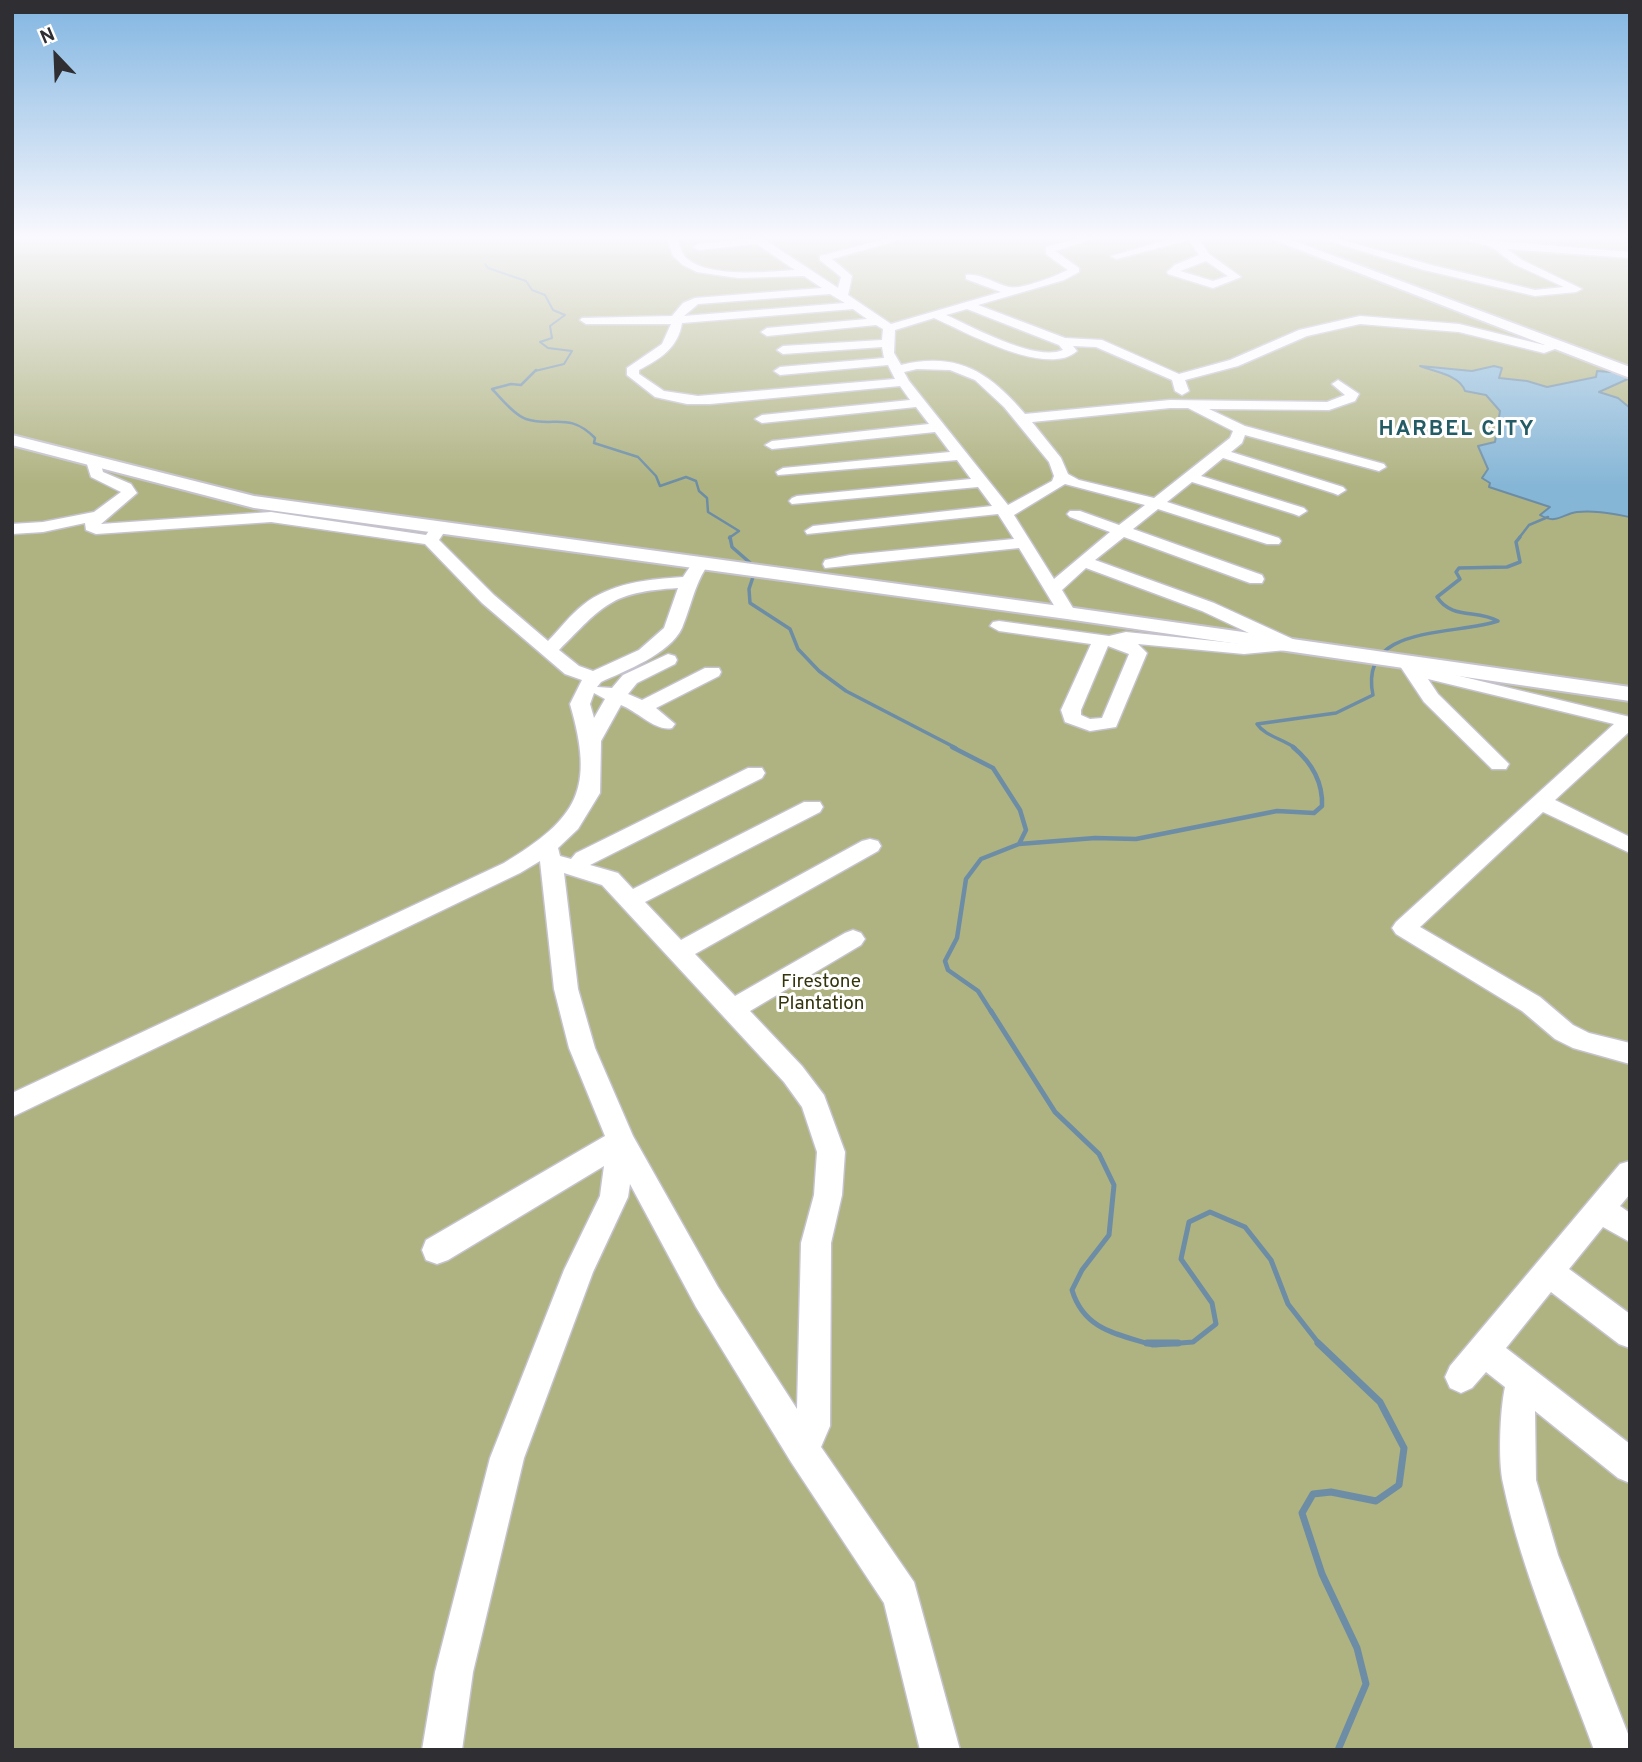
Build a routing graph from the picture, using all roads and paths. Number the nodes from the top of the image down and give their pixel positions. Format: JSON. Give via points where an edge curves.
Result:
{"nodes":[{"id":1,"x":676,"y":320,"type":"edge"},
{"id":2,"x":878,"y":320,"type":"edge"},
{"id":3,"x":903,"y":320,"type":"edge"},
{"id":4,"x":949,"y":320,"type":"edge"},
{"id":5,"x":1007,"y":320,"type":"edge"},
{"id":6,"x":1359,"y":320,"type":"edge"},
{"id":7,"x":1363,"y":320,"type":"edge"},
{"id":8,"x":1490,"y":320,"type":"edge"},
{"id":9,"x":884,"y":324,"type":"junction"},
{"id":10,"x":767,"y":332,"type":"dead end"},
{"id":11,"x":1063,"y":342,"type":"junction"},
{"id":12,"x":888,"y":343,"type":"junction"},
{"id":13,"x":1557,"y":346,"type":"junction"},
{"id":14,"x":783,"y":350,"type":"dead end"},
{"id":15,"x":780,"y":370,"type":"dead end"},
{"id":16,"x":897,"y":371,"type":"junction"},
{"id":17,"x":1626,"y":372,"type":"edge"},
{"id":18,"x":1178,"y":378,"type":"junction"},
{"id":19,"x":1338,"y":384,"type":"dead end"},
{"id":20,"x":918,"y":403,"type":"junction"},
{"id":21,"x":1185,"y":404,"type":"junction"},
{"id":22,"x":762,"y":419,"type":"dead end"},
{"id":23,"x":1020,"y":419,"type":"junction"},
{"id":24,"x":938,"y":428,"type":"junction"},
{"id":25,"x":1240,"y":429,"type":"junction"},
{"id":26,"x":12,"y":440,"type":"edge"},
{"id":27,"x":772,"y":445,"type":"dead end"},
{"id":28,"x":1221,"y":453,"type":"junction"},
{"id":29,"x":960,"y":455,"type":"junction"},
{"id":30,"x":93,"y":461,"type":"junction"},
{"id":31,"x":1379,"y":467,"type":"dead end"},
{"id":32,"x":783,"y":472,"type":"dead end"},
{"id":33,"x":1062,"y":476,"type":"junction"},
{"id":34,"x":1190,"y":477,"type":"junction"},
{"id":35,"x":983,"y":482,"type":"junction"},
{"id":36,"x":1338,"y":490,"type":"dead end"},
{"id":37,"x":797,"y":501,"type":"dead end"},
{"id":38,"x":1157,"y":503,"type":"junction"},
{"id":39,"x":1004,"y":511,"type":"junction"},
{"id":40,"x":1299,"y":512,"type":"dead end"},
{"id":41,"x":1075,"y":514,"type":"dead end"},
{"id":42,"x":100,"y":515,"type":"junction"},
{"id":43,"x":12,"y":529,"type":"edge"},
{"id":44,"x":813,"y":531,"type":"dead end"},
{"id":45,"x":1121,"y":531,"type":"junction"},
{"id":46,"x":435,"y":534,"type":"junction"},
{"id":47,"x":1273,"y":541,"type":"dead end"},
{"id":48,"x":1026,"y":543,"type":"junction"},
{"id":49,"x":1083,"y":561,"type":"junction"},
{"id":50,"x":701,"y":563,"type":"junction"},
{"id":51,"x":831,"y":564,"type":"dead end"},
{"id":52,"x":1256,"y":579,"type":"dead end"},
{"id":53,"x":688,"y":582,"type":"junction"},
{"id":54,"x":1053,"y":589,"type":"junction"},
{"id":55,"x":1044,"y":611,"type":"junction"},
{"id":56,"x":1067,"y":613,"type":"junction"},
{"id":57,"x":999,"y":626,"type":"dead end"},
{"id":58,"x":1060,"y":634,"type":"junction"},
{"id":59,"x":1105,"y":641,"type":"junction"},
{"id":60,"x":1205,"y":645,"type":"junction"},
{"id":61,"x":1292,"y":645,"type":"junction"},
{"id":62,"x":1133,"y":648,"type":"junction"},
{"id":63,"x":549,"y":650,"type":"junction"},
{"id":64,"x":668,"y":660,"type":"dead end"},
{"id":65,"x":1401,"y":664,"type":"junction"},
{"id":66,"x":712,"y":672,"type":"dead end"},
{"id":67,"x":590,"y":683,"type":"junction"},
{"id":68,"x":1630,"y":694,"type":"edge"},
{"id":69,"x":617,"y":695,"type":"junction"},
{"id":70,"x":643,"y":707,"type":"junction"},
{"id":71,"x":1629,"y":722,"type":"edge"},
{"id":72,"x":665,"y":724,"type":"dead end"},
{"id":73,"x":591,"y":741,"type":"junction"},
{"id":74,"x":1499,"y":764,"type":"dead end"},
{"id":75,"x":755,"y":773,"type":"dead end"},
{"id":76,"x":1541,"y":802,"type":"junction"},
{"id":77,"x":812,"y":807,"type":"dead end"},
{"id":78,"x":870,"y":846,"type":"dead end"},
{"id":79,"x":1630,"y":846,"type":"edge"},
{"id":80,"x":557,"y":859,"type":"junction"},
{"id":81,"x":630,"y":900,"type":"junction"},
{"id":82,"x":853,"y":939,"type":"dead end"},
{"id":83,"x":679,"y":952,"type":"junction"},
{"id":84,"x":733,"y":1009,"type":"junction"},
{"id":85,"x":1630,"y":1054,"type":"edge"},
{"id":86,"x":12,"y":1106,"type":"edge"},
{"id":87,"x":621,"y":1141,"type":"junction"},
{"id":88,"x":1630,"y":1173,"type":"edge"},
{"id":89,"x":1600,"y":1209,"type":"junction"},
{"id":90,"x":1630,"y":1229,"type":"edge"},
{"id":91,"x":437,"y":1250,"type":"dead end"},
{"id":92,"x":1548,"y":1272,"type":"junction"},
{"id":93,"x":1630,"y":1333,"type":"edge"},
{"id":94,"x":1483,"y":1350,"type":"junction"},
{"id":95,"x":1461,"y":1377,"type":"dead end"},
{"id":96,"x":1522,"y":1381,"type":"junction"},
{"id":97,"x":803,"y":1450,"type":"junction"},
{"id":98,"x":1630,"y":1466,"type":"edge"},
{"id":99,"x":442,"y":1750,"type":"edge"},
{"id":100,"x":940,"y":1750,"type":"edge"},
{"id":101,"x":1614,"y":1750,"type":"edge"}],
"edges":[{"from":1,"to":16,"type":"street","via":[[673,339],[660,354],[633,368],[633,375],[648,390],[665,397],[710,400]]},
{"from":2,"to":9,"type":"street"},
{"from":3,"to":9,"type":"street"},
{"from":4,"to":11,"type":"street","via":[[1036,356],[1068,354],[1070,347]]},
{"from":5,"to":11,"type":"street"},
{"from":6,"to":18,"type":"street","via":[[1303,332],[1234,363]]},
{"from":7,"to":13,"type":"street","via":[[1440,326],[1544,349]]},
{"from":8,"to":13,"type":"main road"},
{"from":9,"to":10,"type":"street"},
{"from":9,"to":12,"type":"street"},
{"from":11,"to":18,"type":"street","via":[[1098,343]]},
{"from":12,"to":14,"type":"street"},
{"from":12,"to":16,"type":"street"},
{"from":13,"to":17,"type":"main road"},
{"from":15,"to":16,"type":"street"},
{"from":16,"to":20,"type":"street"},
{"from":16,"to":23,"type":"street","via":[[926,365],[965,370],[985,381]]},
{"from":18,"to":21,"type":"street"},
{"from":19,"to":21,"type":"street","via":[[1352,394],[1329,406]]},
{"from":20,"to":22,"type":"street"},
{"from":20,"to":24,"type":"street"},
{"from":21,"to":23,"type":"street"},
{"from":21,"to":25,"type":"street"},
{"from":23,"to":33,"type":"street","via":[[1056,461]]},
{"from":24,"to":27,"type":"street"},
{"from":24,"to":29,"type":"street"},
{"from":25,"to":28,"type":"street","via":[[1237,440]]},
{"from":25,"to":31,"type":"street"},
{"from":26,"to":30,"type":"main road"},
{"from":28,"to":34,"type":"street"},
{"from":28,"to":36,"type":"street"},
{"from":29,"to":32,"type":"street"},
{"from":29,"to":35,"type":"street"},
{"from":30,"to":42,"type":"street","via":[[96,474],[126,487],[129,494]]},
{"from":30,"to":46,"type":"main road","via":[[254,502]]},
{"from":33,"to":38,"type":"street"},
{"from":33,"to":39,"type":"street","via":[[1048,490]]},
{"from":34,"to":38,"type":"street"},
{"from":34,"to":40,"type":"street"},
{"from":35,"to":37,"type":"street"},
{"from":35,"to":39,"type":"street"},
{"from":38,"to":45,"type":"street"},
{"from":38,"to":47,"type":"street"},
{"from":39,"to":44,"type":"street"},
{"from":39,"to":48,"type":"street"},
{"from":41,"to":45,"type":"street"},
{"from":42,"to":43,"type":"street"},
{"from":42,"to":46,"type":"street","via":[[94,519],[92,527],[96,529],[271,517]]},
{"from":45,"to":49,"type":"street"},
{"from":45,"to":52,"type":"street"},
{"from":46,"to":50,"type":"main road"},
{"from":46,"to":63,"type":"street","via":[[488,599]]},
{"from":48,"to":51,"type":"street"},
{"from":48,"to":54,"type":"street"},
{"from":49,"to":54,"type":"street"},
{"from":49,"to":61,"type":"street","via":[[1208,607]]},
{"from":50,"to":53,"type":"street"},
{"from":50,"to":55,"type":"main road"},
{"from":53,"to":63,"type":"street","via":[[642,586],[589,608]]},
{"from":53,"to":67,"type":"street","via":[[672,631],[659,644]]},
{"from":54,"to":56,"type":"street"},
{"from":55,"to":56,"type":"main road"},
{"from":55,"to":58,"type":"street"},
{"from":56,"to":61,"type":"main road"},
{"from":57,"to":58,"type":"street"},
{"from":58,"to":59,"type":"street"},
{"from":59,"to":60,"type":"street","via":[[1126,637]]},
{"from":59,"to":62,"type":"street"},
{"from":59,"to":62,"type":"street","via":[[1071,710],[1072,718],[1081,724],[1109,723],[1138,653]]},
{"from":60,"to":61,"type":"street","via":[[1244,649]]},
{"from":60,"to":62,"type":"street","via":[[1186,657]]},
{"from":61,"to":65,"type":"main road"},
{"from":63,"to":67,"type":"street"},
{"from":64,"to":69,"type":"street","via":[[630,679]]},
{"from":65,"to":68,"type":"main road"},
{"from":65,"to":71,"type":"street"},
{"from":65,"to":74,"type":"street"},
{"from":66,"to":70,"type":"street"},
{"from":67,"to":69,"type":"street"},
{"from":67,"to":73,"type":"street","via":[[580,704]]},
{"from":69,"to":70,"type":"street"},
{"from":69,"to":73,"type":"street"},
{"from":70,"to":72,"type":"street"},
{"from":71,"to":76,"type":"street"},
{"from":73,"to":80,"type":"street","via":[[589,793],[570,824]]},
{"from":75,"to":80,"type":"street","via":[[583,858]]},
{"from":76,"to":79,"type":"street"},
{"from":76,"to":85,"type":"street","via":[[1404,928],[1531,1004],[1564,1032]]},
{"from":77,"to":81,"type":"street"},
{"from":78,"to":83,"type":"street"},
{"from":80,"to":81,"type":"street","via":[[610,879]]},
{"from":80,"to":86,"type":"street","via":[[512,868]]},
{"from":80,"to":87,"type":"street","via":[[566,989],[582,1048]]},
{"from":81,"to":83,"type":"street"},
{"from":82,"to":84,"type":"street"},
{"from":83,"to":84,"type":"street"},
{"from":84,"to":97,"type":"street","via":[[814,1103],[831,1152],[828,1195],[816,1243],[813,1426]]},
{"from":87,"to":91,"type":"street"},
{"from":87,"to":97,"type":"street","via":[[707,1297]]},
{"from":87,"to":99,"type":"street","via":[[614,1197],[579,1270],[507,1458],[454,1672]]},
{"from":88,"to":89,"type":"street"},
{"from":89,"to":90,"type":"street"},
{"from":89,"to":92,"type":"street"},
{"from":92,"to":93,"type":"street"},
{"from":92,"to":94,"type":"street"},
{"from":94,"to":95,"type":"street"},
{"from":94,"to":96,"type":"street"},
{"from":96,"to":98,"type":"street"},
{"from":96,"to":101,"type":"street","via":[[1519,1480],[1540,1555]]},
{"from":97,"to":100,"type":"street","via":[[901,1595]]}]}
